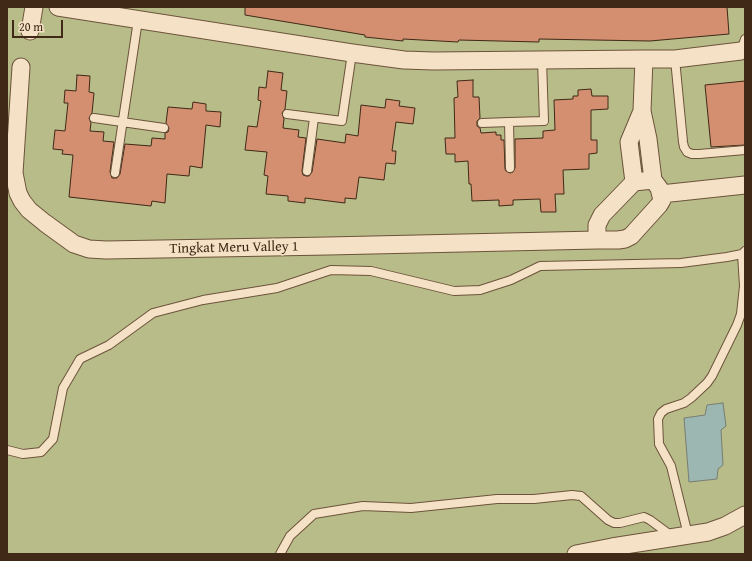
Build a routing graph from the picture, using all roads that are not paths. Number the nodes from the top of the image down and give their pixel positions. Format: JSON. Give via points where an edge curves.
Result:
{"nodes":[{"id":1,"x":34,"y":7,"type":"edge"},
{"id":2,"x":58,"y":7,"type":"edge"},
{"id":3,"x":138,"y":20,"type":"junction"},
{"id":4,"x":30,"y":30,"type":"dead end"},
{"id":5,"x":744,"y":49,"type":"edge"},
{"id":6,"x":352,"y":53,"type":"junction"},
{"id":7,"x":644,"y":59,"type":"junction"},
{"id":8,"x":675,"y":59,"type":"junction"},
{"id":9,"x":542,"y":60,"type":"junction"},
{"id":10,"x":21,"y":68,"type":"dead end"},
{"id":11,"x":642,"y":111,"type":"junction"},
{"id":12,"x":287,"y":114,"type":"dead end"},
{"id":13,"x":94,"y":118,"type":"dead end"},
{"id":14,"x":314,"y":118,"type":"junction"},
{"id":15,"x":123,"y":122,"type":"junction"},
{"id":16,"x":509,"y":122,"type":"junction"},
{"id":17,"x":482,"y":123,"type":"dead end"},
{"id":18,"x":164,"y":128,"type":"dead end"},
{"id":19,"x":745,"y":150,"type":"edge"},
{"id":20,"x":510,"y":168,"type":"dead end"},
{"id":21,"x":307,"y":171,"type":"dead end"},
{"id":22,"x":115,"y":173,"type":"dead end"},
{"id":23,"x":634,"y":182,"type":"junction"},
{"id":24,"x":745,"y":185,"type":"edge"},
{"id":25,"x":657,"y":187,"type":"junction"},
{"id":26,"x":597,"y":240,"type":"junction"},
{"id":27,"x":743,"y":253,"type":"edge"},
{"id":28,"x":744,"y":276,"type":"edge"},
{"id":29,"x":7,"y":450,"type":"edge"},
{"id":30,"x":745,"y":515,"type":"edge"},
{"id":31,"x":681,"y":536,"type":"junction"},
{"id":32,"x":280,"y":554,"type":"edge"},
{"id":33,"x":576,"y":554,"type":"edge"}],
"edges":[{"from":1,"to":4,"type":"street"},
{"from":2,"to":3,"type":"street"},
{"from":3,"to":6,"type":"street"},
{"from":3,"to":15,"type":"lane"},
{"from":5,"to":8,"type":"street"},
{"from":6,"to":9,"type":"street","via":[[404,60]]},
{"from":6,"to":14,"type":"lane","via":[[342,122]]},
{"from":7,"to":8,"type":"street"},
{"from":7,"to":9,"type":"street"},
{"from":7,"to":11,"type":"street"},
{"from":8,"to":19,"type":"lane","via":[[683,142],[687,152],[699,154]]},
{"from":9,"to":16,"type":"lane","via":[[544,121]]},
{"from":10,"to":26,"type":"street","name":"Tingkat Meru Valley 1","via":[[14,173],[18,193],[29,210],[45,223],[74,244],[89,249]]},
{"from":11,"to":23,"type":"street","via":[[629,142]]},
{"from":11,"to":25,"type":"street"},
{"from":12,"to":14,"type":"lane"},
{"from":13,"to":15,"type":"lane"},
{"from":14,"to":21,"type":"lane"},
{"from":15,"to":18,"type":"lane"},
{"from":15,"to":22,"type":"lane"},
{"from":16,"to":17,"type":"lane"},
{"from":16,"to":20,"type":"lane"},
{"from":23,"to":25,"type":"street"},
{"from":23,"to":26,"type":"street","via":[[598,220]]},
{"from":24,"to":25,"type":"street"},
{"from":25,"to":26,"type":"street","name":"Tingkat Meru Valley 1","via":[[662,200],[660,205],[631,236],[618,240]]},
{"from":27,"to":28,"type":"lane"},
{"from":27,"to":29,"type":"lane","via":[[681,264],[540,266],[511,280],[480,290],[454,291],[371,271],[331,270],[277,288],[203,300],[160,311],[153,313],[109,345],[80,359],[63,388],[53,439],[41,452],[23,454]]},
{"from":28,"to":31,"type":"lane","via":[[741,314],[712,376],[691,398],[666,409],[658,419],[659,444],[671,466]]},
{"from":30,"to":31,"type":"street","via":[[708,532]]},
{"from":31,"to":32,"type":"lane","via":[[644,517],[614,523],[581,496],[572,495],[497,499],[411,508],[363,506],[314,514],[290,536]]},
{"from":31,"to":33,"type":"street"}]}
